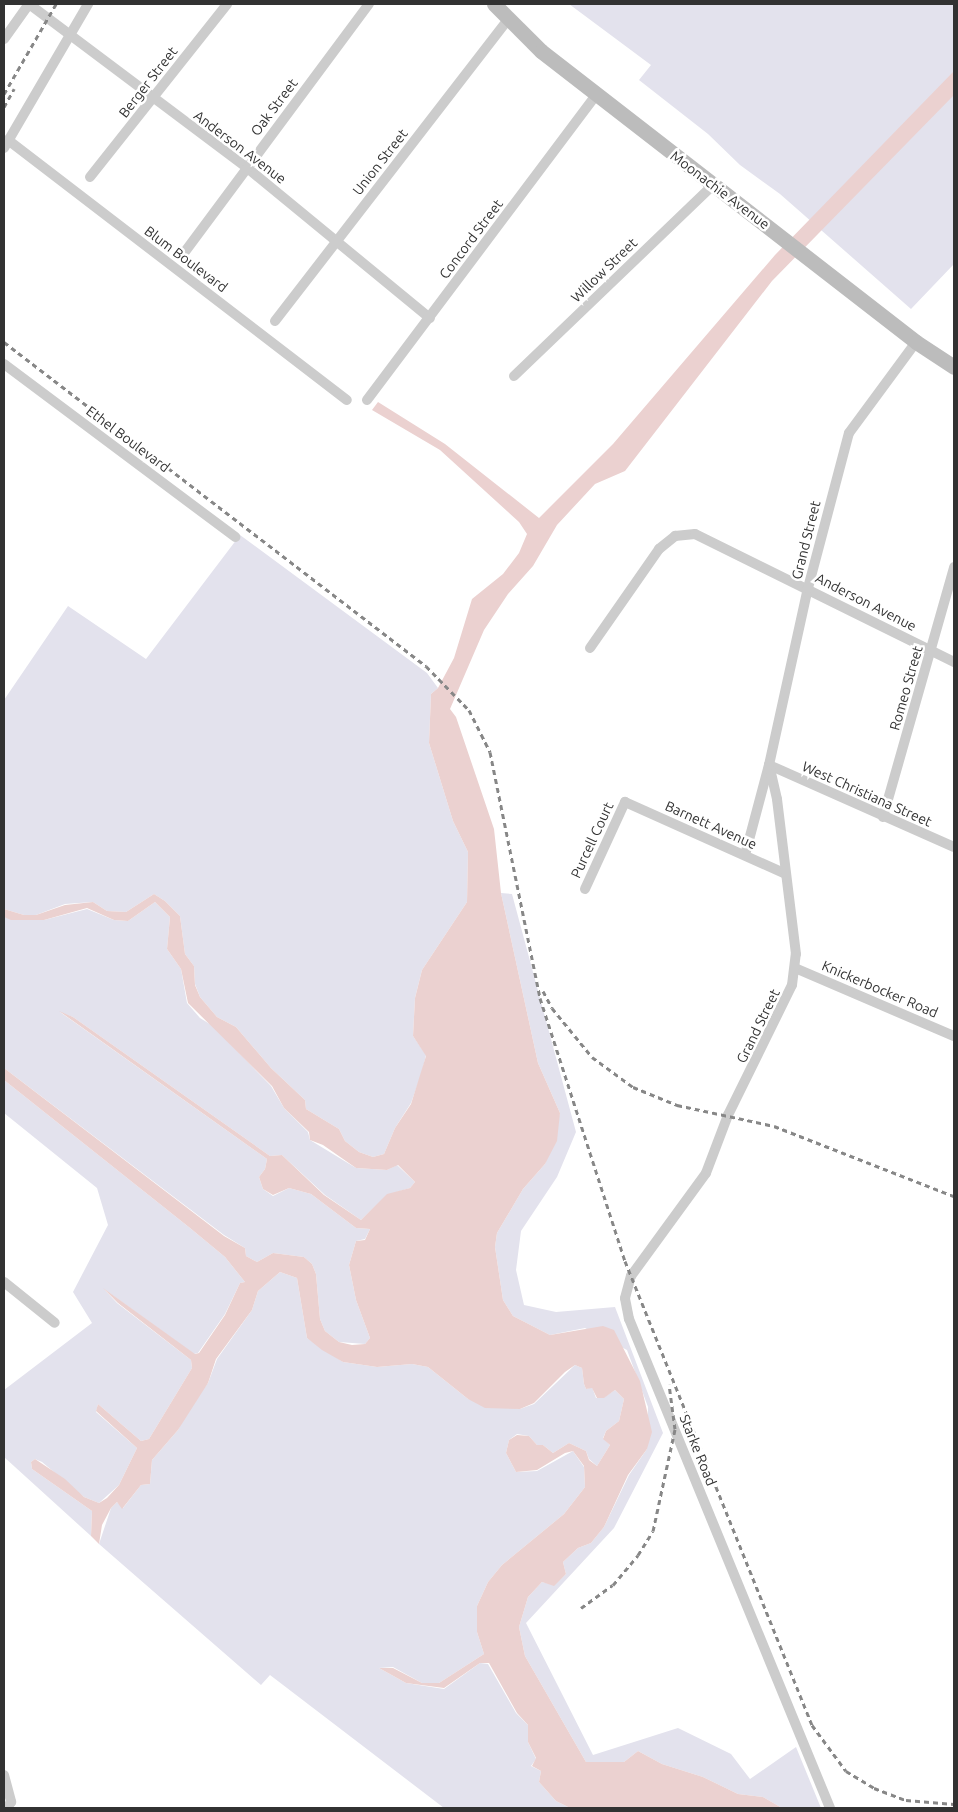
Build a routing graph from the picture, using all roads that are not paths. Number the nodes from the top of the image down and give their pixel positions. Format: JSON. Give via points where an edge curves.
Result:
{"nodes":[{"id":1,"x":29,"y":4,"type":"edge"},
{"id":2,"x":88,"y":4,"type":"edge"},
{"id":3,"x":227,"y":4,"type":"edge"},
{"id":4,"x":369,"y":4,"type":"edge"},
{"id":5,"x":494,"y":4,"type":"edge"},
{"id":6,"x":508,"y":20,"type":"junction"},
{"id":7,"x":69,"y":35,"type":"junction"},
{"id":8,"x":4,"y":39,"type":"edge"},
{"id":9,"x":597,"y":94,"type":"junction"},
{"id":10,"x":152,"y":99,"type":"junction"},
{"id":11,"x":6,"y":144,"type":"edge"},
{"id":12,"x":246,"y":167,"type":"junction"},
{"id":13,"x":90,"y":176,"type":"dead end"},
{"id":14,"x":713,"y":185,"type":"junction"},
{"id":15,"x":338,"y":240,"type":"junction"},
{"id":16,"x":184,"y":253,"type":"dead end"},
{"id":17,"x":430,"y":318,"type":"junction"},
{"id":18,"x":275,"y":321,"type":"dead end"},
{"id":19,"x":916,"y":342,"type":"junction"},
{"id":20,"x":4,"y":364,"type":"edge"},
{"id":21,"x":954,"y":367,"type":"edge"},
{"id":22,"x":514,"y":376,"type":"dead end"},
{"id":23,"x":347,"y":400,"type":"dead end"},
{"id":24,"x":367,"y":400,"type":"dead end"},
{"id":25,"x":235,"y":537,"type":"dead end"},
{"id":26,"x":954,"y":567,"type":"edge"},
{"id":27,"x":808,"y":588,"type":"junction"},
{"id":28,"x":590,"y":648,"type":"dead end"},
{"id":29,"x":931,"y":650,"type":"junction"},
{"id":30,"x":954,"y":662,"type":"edge"},
{"id":31,"x":769,"y":765,"type":"junction"},
{"id":32,"x":625,"y":802,"type":"joint"},
{"id":33,"x":883,"y":817,"type":"junction"},
{"id":34,"x":954,"y":847,"type":"edge"},
{"id":35,"x":745,"y":855,"type":"junction"},
{"id":36,"x":786,"y":874,"type":"junction"},
{"id":37,"x":585,"y":889,"type":"dead end"},
{"id":38,"x":795,"y":968,"type":"junction"},
{"id":39,"x":954,"y":1036,"type":"edge"},
{"id":40,"x":728,"y":1115,"type":"joint"},
{"id":41,"x":4,"y":1282,"type":"edge"},
{"id":42,"x":54,"y":1323,"type":"dead end"},
{"id":43,"x":4,"y":1775,"type":"edge"},
{"id":44,"x":6,"y":1808,"type":"edge"},
{"id":45,"x":830,"y":1808,"type":"edge"}],
"edges":[{"from":1,"to":7,"type":"street","name":"Anderson Avenue"},
{"from":1,"to":8,"type":"street"},
{"from":2,"to":7,"type":"street"},
{"from":3,"to":10,"type":"street","name":"Berger Street"},
{"from":4,"to":12,"type":"street","name":"Oak Street"},
{"from":5,"to":6,"type":"main road","name":"Moonachie Avenue"},
{"from":6,"to":9,"type":"main road","name":"Moonachie Avenue","via":[[540,50]]},
{"from":6,"to":15,"type":"street","name":"Union Street"},
{"from":7,"to":10,"type":"street","name":"Anderson Avenue"},
{"from":7,"to":11,"type":"street"},
{"from":9,"to":14,"type":"main road","name":"Moonachie Avenue"},
{"from":9,"to":17,"type":"street","name":"Concord Street"},
{"from":10,"to":12,"type":"street","name":"Anderson Avenue"},
{"from":10,"to":13,"type":"street","name":"Berger Street"},
{"from":11,"to":23,"type":"street","name":"Blum Boulevard"},
{"from":12,"to":15,"type":"street","name":"Anderson Avenue"},
{"from":12,"to":16,"type":"street","name":"Oak Street"},
{"from":14,"to":19,"type":"main road","name":"Moonachie Avenue"},
{"from":14,"to":22,"type":"street","name":"Willow Street"},
{"from":15,"to":17,"type":"street","name":"Anderson Avenue"},
{"from":15,"to":18,"type":"street","name":"Union Street"},
{"from":17,"to":24,"type":"street","name":"Concord Street"},
{"from":19,"to":21,"type":"main road","name":"Moonachie Avenue"},
{"from":19,"to":27,"type":"street","name":"Grand Street","via":[[849,433]]},
{"from":20,"to":25,"type":"street","name":"Ethel Boulevard"},
{"from":26,"to":29,"type":"street","name":"Romeo Street"},
{"from":27,"to":28,"type":"street","name":"Anderson Avenue","via":[[704,537],[695,534],[675,536],[659,549]]},
{"from":27,"to":29,"type":"street","name":"Anderson Avenue"},
{"from":27,"to":31,"type":"street","name":"Grand Street"},
{"from":29,"to":30,"type":"street","name":"Anderson Avenue"},
{"from":29,"to":33,"type":"street","name":"Romeo Street"},
{"from":31,"to":33,"type":"street","name":"West Christiana Street"},
{"from":31,"to":35,"type":"street","name":"Grand Street"},
{"from":31,"to":36,"type":"street","name":"Grand Street"},
{"from":32,"to":35,"type":"street","name":"Barnett Avenue"},
{"from":32,"to":37,"type":"street","name":"Purcell Court"},
{"from":33,"to":34,"type":"street","name":"West Christiana Street"},
{"from":35,"to":36,"type":"street","name":"Barnett Avenue"},
{"from":36,"to":38,"type":"street","name":"Grand Street"},
{"from":38,"to":39,"type":"street","name":"Knickerbocker Road"},
{"from":38,"to":40,"type":"street","name":"Grand Street","via":[[787,1001]]},
{"from":40,"to":45,"type":"street","name":"Starke Road","via":[[698,1187],[631,1276],[626,1287],[625,1308]]},
{"from":41,"to":42,"type":"street"},
{"from":43,"to":44,"type":"street","via":[[11,1802]]}]}
